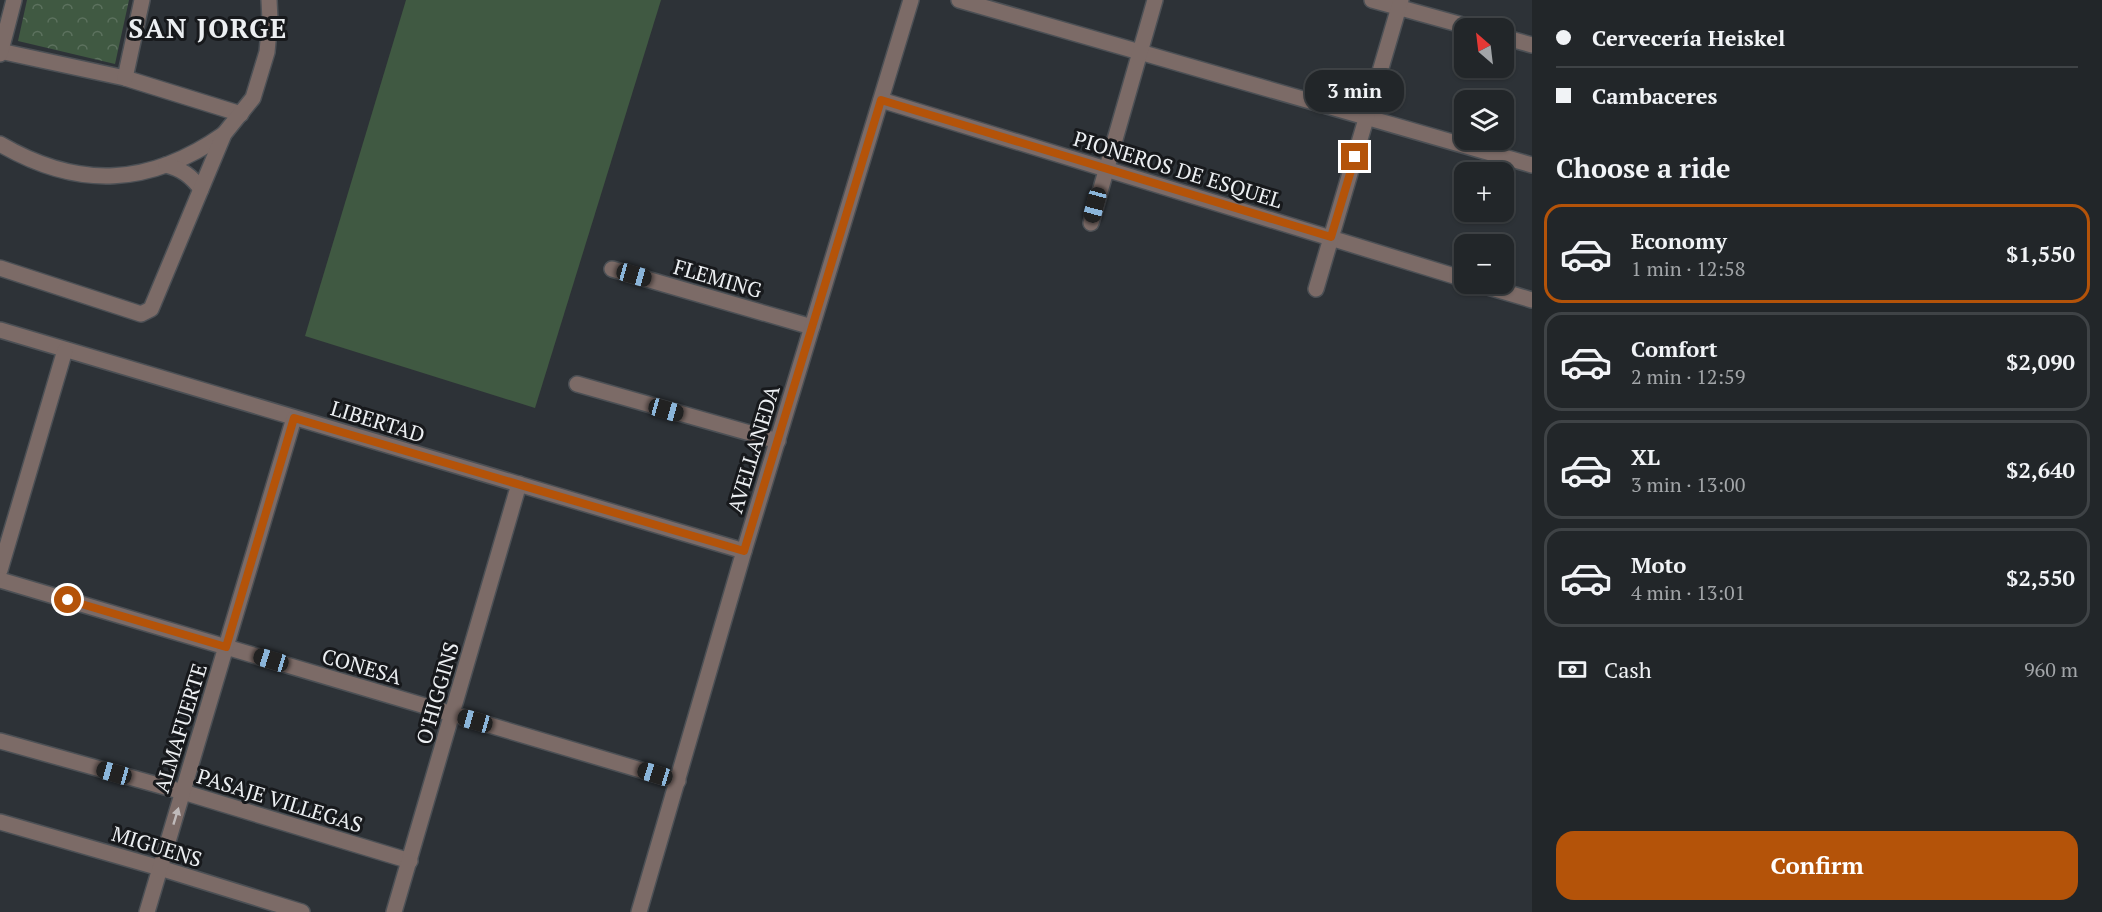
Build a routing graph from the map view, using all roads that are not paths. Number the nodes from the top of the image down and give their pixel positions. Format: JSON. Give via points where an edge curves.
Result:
{"nodes":[{"id":1,"x":14,"y":0,"type":"edge"},
{"id":2,"x":142,"y":0,"type":"edge"},
{"id":3,"x":269,"y":0,"type":"edge"},
{"id":4,"x":911,"y":0,"type":"edge"},
{"id":5,"x":959,"y":0,"type":"edge"},
{"id":6,"x":1155,"y":0,"type":"edge"},
{"id":7,"x":1372,"y":0,"type":"edge"},
{"id":8,"x":1400,"y":4,"type":"edge"},
{"id":9,"x":1454,"y":22,"type":"edge"},
{"id":10,"x":1514,"y":40,"type":"edge"},
{"id":11,"x":1532,"y":45,"type":"edge"},
{"id":12,"x":0,"y":52,"type":"edge"},
{"id":13,"x":1140,"y":52,"type":"junction"},
{"id":14,"x":125,"y":78,"type":"junction"},
{"id":15,"x":881,"y":100,"type":"junction"},
{"id":16,"x":241,"y":114,"type":"junction"},
{"id":17,"x":1367,"y":116,"type":"junction"},
{"id":18,"x":224,"y":134,"type":"junction"},
{"id":19,"x":0,"y":144,"type":"edge"},
{"id":20,"x":166,"y":165,"type":"junction"},
{"id":21,"x":1532,"y":165,"type":"edge"},
{"id":22,"x":1105,"y":169,"type":"junction"},
{"id":23,"x":201,"y":189,"type":"junction"},
{"id":24,"x":1090,"y":223,"type":"dead end"},
{"id":25,"x":1331,"y":237,"type":"junction"},
{"id":26,"x":0,"y":268,"type":"edge"},
{"id":27,"x":612,"y":269,"type":"dead end"},
{"id":28,"x":1454,"y":276,"type":"edge"},
{"id":29,"x":1316,"y":289,"type":"dead end"},
{"id":30,"x":1512,"y":294,"type":"edge"},
{"id":31,"x":1532,"y":300,"type":"edge"},
{"id":32,"x":812,"y":327,"type":"junction"},
{"id":33,"x":0,"y":330,"type":"edge"},
{"id":34,"x":65,"y":350,"type":"junction"},
{"id":35,"x":576,"y":384,"type":"dead end"},
{"id":36,"x":294,"y":418,"type":"junction"},
{"id":37,"x":777,"y":441,"type":"junction"},
{"id":38,"x":519,"y":484,"type":"junction"},
{"id":39,"x":744,"y":551,"type":"junction"},
{"id":40,"x":0,"y":570,"type":"edge"},
{"id":41,"x":0,"y":580,"type":"edge"},
{"id":42,"x":226,"y":647,"type":"junction"},
{"id":43,"x":453,"y":714,"type":"junction"},
{"id":44,"x":0,"y":741,"type":"edge"},
{"id":45,"x":678,"y":781,"type":"junction"},
{"id":46,"x":183,"y":792,"type":"junction"},
{"id":47,"x":0,"y":822,"type":"edge"},
{"id":48,"x":410,"y":861,"type":"junction"},
{"id":49,"x":160,"y":868,"type":"junction"},
{"id":50,"x":147,"y":912,"type":"edge"},
{"id":51,"x":302,"y":912,"type":"edge"},
{"id":52,"x":394,"y":912,"type":"edge"},
{"id":53,"x":639,"y":912,"type":"edge"}],
"edges":[{"from":1,"to":12,"type":"street"},
{"from":2,"to":14,"type":"street"},
{"from":3,"to":16,"type":"street","via":[[267,52],[253,98]]},
{"from":4,"to":15,"type":"street","name":"AVELLANEDA"},
{"from":5,"to":13,"type":"street"},
{"from":6,"to":13,"type":"street"},
{"from":7,"to":8,"type":"street"},
{"from":8,"to":9,"type":"street"},
{"from":8,"to":17,"type":"street"},
{"from":10,"to":11,"type":"street"},
{"from":12,"to":14,"type":"street"},
{"from":13,"to":17,"type":"street"},
{"from":13,"to":22,"type":"street"},
{"from":14,"to":16,"type":"street"},
{"from":15,"to":22,"type":"street","name":"PIONEROS DE ESQUEL"},
{"from":15,"to":32,"type":"street","name":"AVELLANEDA"},
{"from":16,"to":18,"type":"street"},
{"from":17,"to":21,"type":"street"},
{"from":17,"to":25,"type":"street"},
{"from":18,"to":20,"type":"street","via":[[198,152]]},
{"from":18,"to":23,"type":"street"},
{"from":19,"to":20,"type":"street","via":[[21,156],[78,176],[108,178]]},
{"from":20,"to":23,"type":"street","via":[[191,176]]},
{"from":22,"to":24,"type":"street"},
{"from":22,"to":25,"type":"street","name":"PIONEROS DE ESQUEL"},
{"from":23,"to":26,"type":"street","via":[[151,309],[141,314]]},
{"from":25,"to":28,"type":"street","name":"PIONEROS DE ESQUEL"},
{"from":25,"to":29,"type":"street"},
{"from":27,"to":32,"type":"street","name":"FLEMING"},
{"from":30,"to":31,"type":"street"},
{"from":32,"to":37,"type":"street","name":"AVELLANEDA"},
{"from":33,"to":34,"type":"street","name":"LIBERTAD"},
{"from":34,"to":36,"type":"street","name":"LIBERTAD"},
{"from":34,"to":40,"type":"street"},
{"from":35,"to":37,"type":"street"},
{"from":36,"to":38,"type":"street","name":"LIBERTAD"},
{"from":36,"to":42,"type":"street","name":"ALMAFUERTE"},
{"from":37,"to":39,"type":"street","name":"AVELLANEDA"},
{"from":38,"to":39,"type":"street","name":"LIBERTAD"},
{"from":38,"to":43,"type":"street","name":"O'HIGGINS"},
{"from":39,"to":45,"type":"street","name":"AVELLANEDA"},
{"from":41,"to":42,"type":"street","name":"CONESA"},
{"from":42,"to":43,"type":"street","name":"CONESA"},
{"from":42,"to":46,"type":"street","name":"ALMAFUERTE"},
{"from":43,"to":45,"type":"street","name":"CONESA"},
{"from":43,"to":48,"type":"street","name":"O'HIGGINS"},
{"from":44,"to":46,"type":"street","name":"PASAJE VILLEGAS"},
{"from":45,"to":53,"type":"street","name":"AVELLANEDA"},
{"from":46,"to":48,"type":"street","name":"PASAJE VILLEGAS"},
{"from":49,"to":46,"type":"street","name":"ALMAFUERTE","one_way":true},
{"from":47,"to":49,"type":"street","name":"MIGUENS"},
{"from":48,"to":52,"type":"street","name":"O'HIGGINS"},
{"from":49,"to":50,"type":"street","name":"ALMAFUERTE"},
{"from":49,"to":51,"type":"street","name":"MIGUENS"}]}
